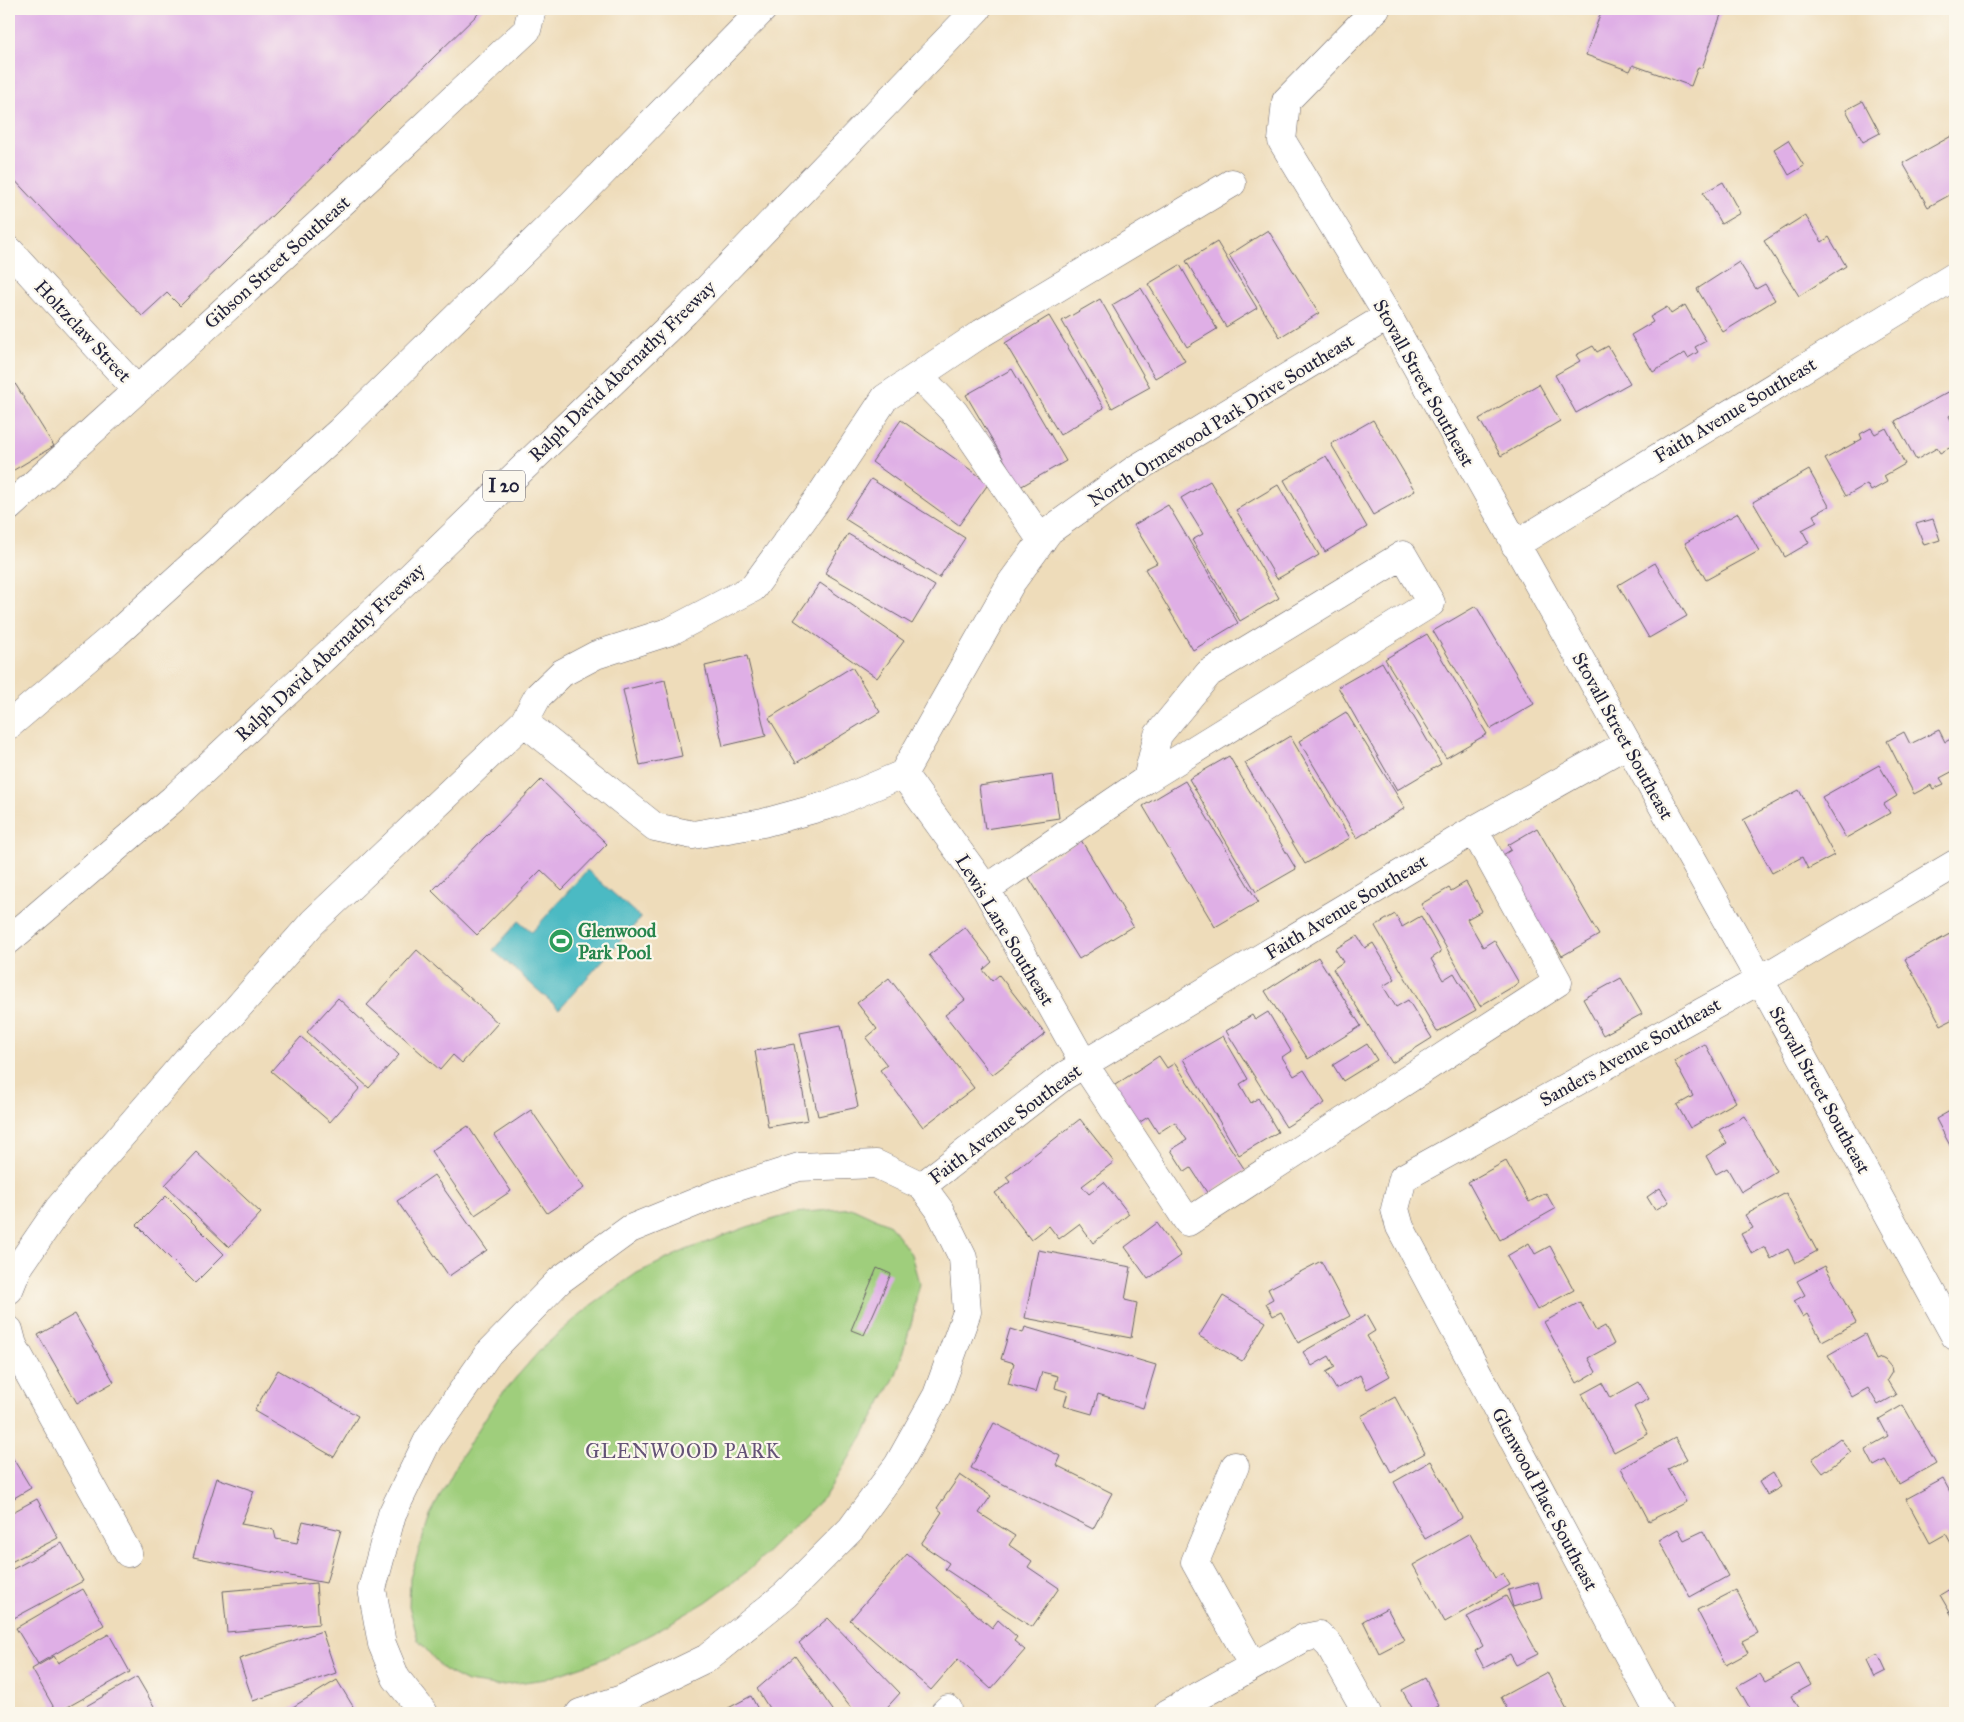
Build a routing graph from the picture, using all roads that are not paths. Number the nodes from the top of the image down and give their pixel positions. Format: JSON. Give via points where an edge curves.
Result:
{"nodes":[{"id":1,"x":532,"y":9,"type":"edge"},
{"id":2,"x":763,"y":9,"type":"edge"},
{"id":3,"x":977,"y":9,"type":"edge"},
{"id":4,"x":1376,"y":9,"type":"edge"},
{"id":5,"x":1232,"y":183,"type":"dead end"},
{"id":6,"x":9,"y":250,"type":"edge"},
{"id":7,"x":1955,"y":276,"type":"edge"},
{"id":8,"x":1388,"y":316,"type":"junction"},
{"id":9,"x":919,"y":376,"type":"junction"},
{"id":10,"x":137,"y":390,"type":"junction"},
{"id":11,"x":9,"y":507,"type":"edge"},
{"id":12,"x":1042,"y":541,"type":"junction"},
{"id":13,"x":1515,"y":545,"type":"junction"},
{"id":14,"x":524,"y":722,"type":"junction"},
{"id":15,"x":9,"y":725,"type":"edge"},
{"id":16,"x":1627,"y":744,"type":"junction"},
{"id":17,"x":903,"y":774,"type":"junction"},
{"id":18,"x":1147,"y":779,"type":"junction"},
{"id":19,"x":1474,"y":830,"type":"junction"},
{"id":20,"x":1955,"y":864,"type":"edge"},
{"id":21,"x":986,"y":889,"type":"junction"},
{"id":22,"x":9,"y":940,"type":"edge"},
{"id":23,"x":1760,"y":980,"type":"junction"},
{"id":24,"x":1084,"y":1064,"type":"junction"},
{"id":25,"x":922,"y":1186,"type":"junction"},
{"id":26,"x":1430,"y":1284,"type":"joint"},
{"id":27,"x":9,"y":1290,"type":"edge"},
{"id":28,"x":9,"y":1330,"type":"edge"},
{"id":29,"x":1955,"y":1336,"type":"edge"},
{"id":30,"x":1235,"y":1466,"type":"dead end"},
{"id":31,"x":128,"y":1554,"type":"dead end"},
{"id":32,"x":1253,"y":1666,"type":"junction"},
{"id":33,"x":626,"y":1706,"type":"edge"},
{"id":34,"x":424,"y":1713,"type":"edge"},
{"id":35,"x":580,"y":1713,"type":"edge"},
{"id":36,"x":1168,"y":1713,"type":"edge"},
{"id":37,"x":1367,"y":1713,"type":"edge"},
{"id":38,"x":1659,"y":1713,"type":"edge"}],
"edges":[{"from":1,"to":10,"type":"main road","name":"Gibson Street Southeast","via":[[527,30]]},
{"from":2,"to":15,"type":"main road","via":[[568,208],[340,431],[116,634]]},
{"from":3,"to":22,"type":"main road","name":"Ralph David Abernathy Freeway","number":"I 20","via":[[685,312],[416,572],[173,799]]},
{"from":4,"to":8,"type":"main road","name":"Stovall Street Southeast","via":[[1286,101],[1282,141]]},
{"from":5,"to":9,"type":"main road","via":[[982,333]]},
{"from":6,"to":10,"type":"main road","name":"Holtzclaw Street"},
{"from":7,"to":13,"type":"main road","name":"Faith Avenue Southeast"},
{"from":8,"to":12,"type":"main road","name":"North Ormewood Park Drive Southeast","via":[[1134,470],[1049,531]]},
{"from":8,"to":13,"type":"main road","name":"Stovall Street Southeast"},
{"from":9,"to":12,"type":"main road","via":[[954,412]]},
{"from":9,"to":14,"type":"main road","via":[[885,398],[820,496],[753,588],[671,630],[596,655],[562,673],[538,696]]},
{"from":10,"to":11,"type":"main road","name":"Gibson Street Southeast"},
{"from":12,"to":17,"type":"main road","name":"North Ormewood Park Drive Southeast","via":[[1011,583]]},
{"from":13,"to":16,"type":"main road","name":"Stovall Street Southeast"},
{"from":14,"to":17,"type":"main road","via":[[655,826],[693,836],[763,823],[832,804]]},
{"from":14,"to":27,"type":"main road","via":[[313,922],[233,1013],[191,1055],[59,1208],[18,1268]]},
{"from":16,"to":19,"type":"main road","name":"Faith Avenue Southeast"},
{"from":16,"to":23,"type":"main road","name":"Stovall Street Southeast"},
{"from":17,"to":21,"type":"main road","name":"Lewis Lane Southeast"},
{"from":18,"to":18,"type":"main road","via":[[1431,603],[1402,555],[1209,673],[1158,735]]},
{"from":18,"to":21,"type":"main road"},
{"from":19,"to":24,"type":"main road","name":"Faith Avenue Southeast"},
{"from":19,"to":24,"type":"main road","name":"Lewis Lane Southeast","via":[[1558,982],[1188,1222]]},
{"from":20,"to":23,"type":"main road","name":"Sanders Avenue Southeast"},
{"from":21,"to":24,"type":"main road","name":"Lewis Lane Southeast"},
{"from":23,"to":26,"type":"main road","name":"Sanders Avenue Southeast","via":[[1403,1178],[1395,1209],[1400,1227]]},
{"from":23,"to":29,"type":"main road","name":"Stovall Street Southeast"},
{"from":24,"to":25,"type":"main road","name":"Faith Avenue Southeast"},
{"from":25,"to":33,"type":"main road","name":"Faith Avenue Southeast","via":[[939,1209],[963,1258],[967,1312],[937,1394],[898,1464],[851,1529],[785,1595],[707,1658]]},
{"from":25,"to":34,"type":"main road","via":[[876,1164],[799,1167],[716,1194],[630,1229],[560,1280],[488,1354],[428,1440],[392,1514],[372,1589],[382,1644],[396,1678]]},
{"from":26,"to":38,"type":"main road","name":"Glenwood Place Southeast"},
{"from":28,"to":31,"type":"main road","via":[[13,1345]]},
{"from":30,"to":32,"type":"main road","via":[[1195,1562]]},
{"from":32,"to":36,"type":"main road"},
{"from":32,"to":37,"type":"main road","via":[[1304,1638],[1319,1635],[1330,1646]]},
{"from":33,"to":35,"type":"main road","name":"Faith Avenue Southeast"}]}
